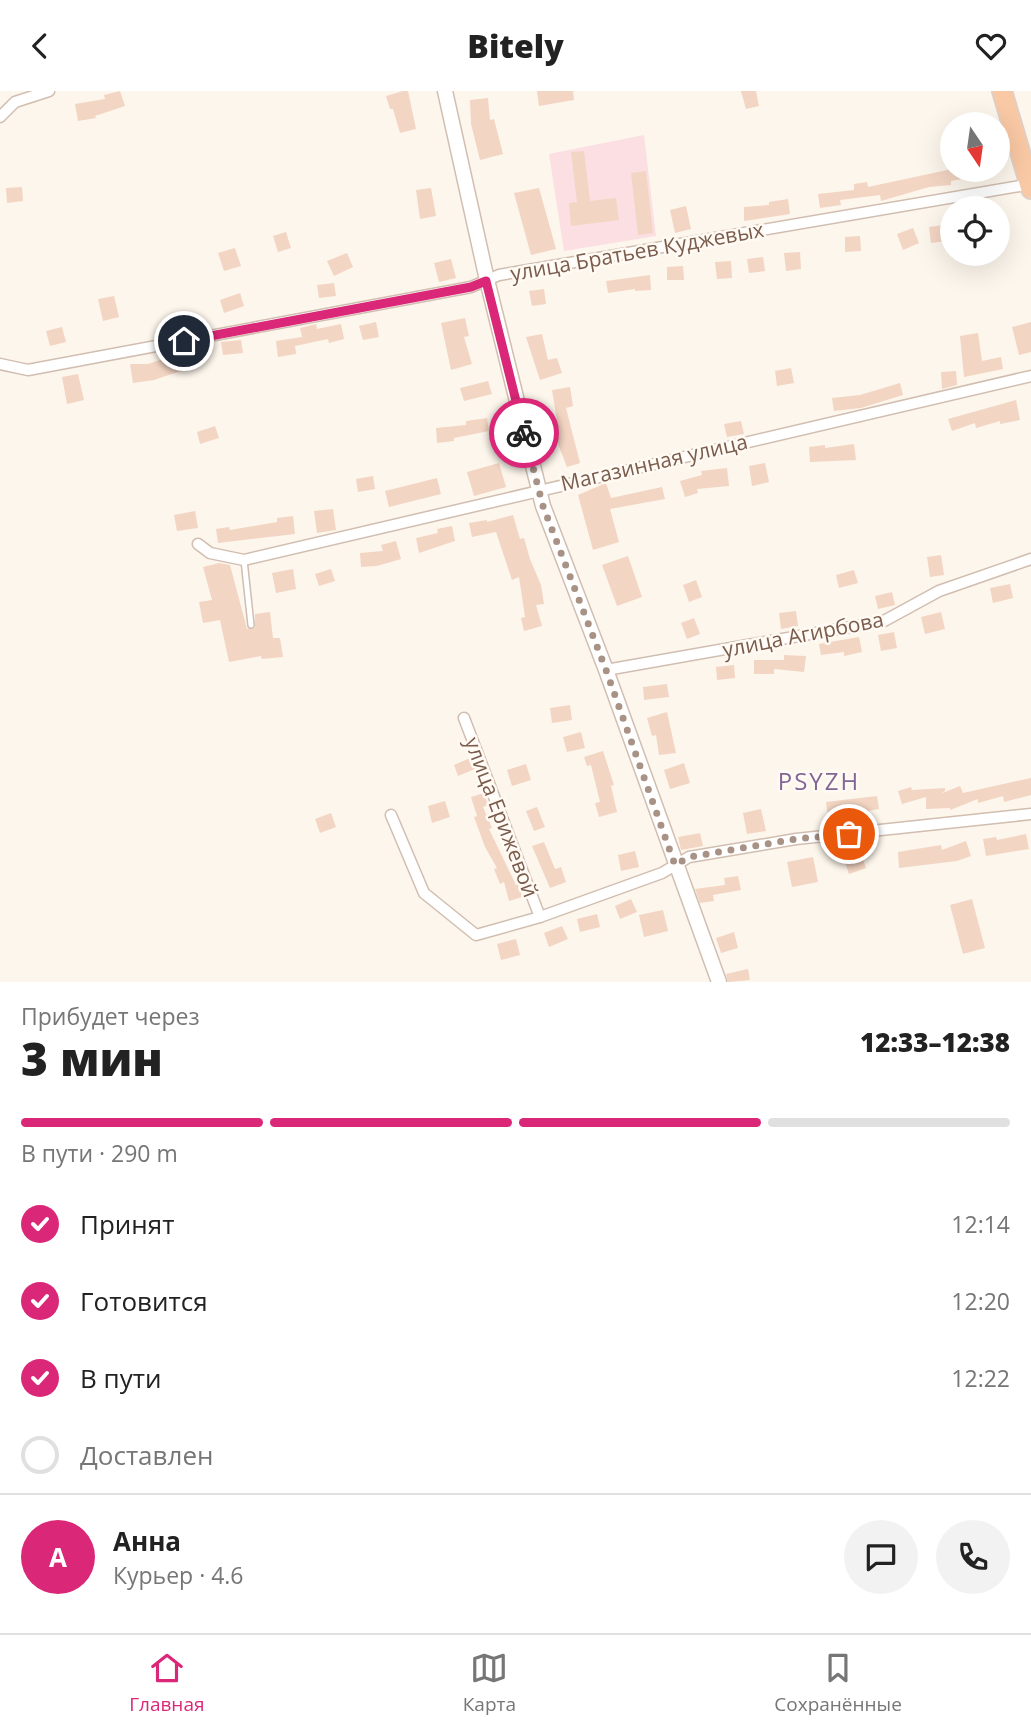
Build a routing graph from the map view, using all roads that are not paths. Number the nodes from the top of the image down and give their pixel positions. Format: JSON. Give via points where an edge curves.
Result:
{"nodes":[{"id":1,"x":49,"y":91,"type":"edge"},
{"id":2,"x":445,"y":91,"type":"edge"},
{"id":3,"x":1002,"y":91,"type":"edge"},
{"id":4,"x":0,"y":117,"type":"edge"},
{"id":5,"x":1030,"y":186,"type":"edge"},
{"id":6,"x":486,"y":281,"type":"junction"},
{"id":7,"x":0,"y":364,"type":"edge"},
{"id":8,"x":1031,"y":376,"type":"edge"},
{"id":9,"x":538,"y":489,"type":"junction"},
{"id":10,"x":198,"y":544,"type":"dead end"},
{"id":11,"x":1031,"y":559,"type":"edge"},
{"id":12,"x":244,"y":560,"type":"junction"},
{"id":13,"x":251,"y":625,"type":"dead end"},
{"id":14,"x":606,"y":670,"type":"junction"},
{"id":15,"x":464,"y":718,"type":"dead end"},
{"id":16,"x":1031,"y":814,"type":"edge"},
{"id":17,"x":391,"y":815,"type":"dead end"},
{"id":18,"x":675,"y":865,"type":"junction"},
{"id":19,"x":540,"y":917,"type":"junction"},
{"id":20,"x":719,"y":982,"type":"edge"}],
"edges":[{"from":1,"to":4,"type":"street","via":[[15,102]]},
{"from":2,"to":6,"type":"street"},
{"from":3,"to":5,"type":"highway"},
{"from":5,"to":6,"type":"street","name":"улица Братьев Куджевых","via":[[499,275]]},
{"from":6,"to":7,"type":"street","name":"улица Братьев Куджевых","via":[[28,370]]},
{"from":6,"to":9,"type":"street"},
{"from":8,"to":9,"type":"street","name":"Магазинная улица"},
{"from":9,"to":12,"type":"street","name":"Магазинная улица"},
{"from":9,"to":14,"type":"street"},
{"from":10,"to":12,"type":"street","name":"Магазинная улица","via":[[210,554]]},
{"from":11,"to":14,"type":"street","name":"улица Агирбова","via":[[939,591],[884,621]]},
{"from":12,"to":13,"type":"lane"},
{"from":14,"to":18,"type":"street"},
{"from":15,"to":19,"type":"street","name":"улица Ерижевой"},
{"from":16,"to":18,"type":"street","name":"улица Ерижевой","via":[[796,839],[689,857]]},
{"from":17,"to":19,"type":"street","name":"улица Ерижевой","via":[[424,893],[476,935]]},
{"from":18,"to":19,"type":"street","name":"улица Ерижевой"},
{"from":18,"to":20,"type":"street"}]}
